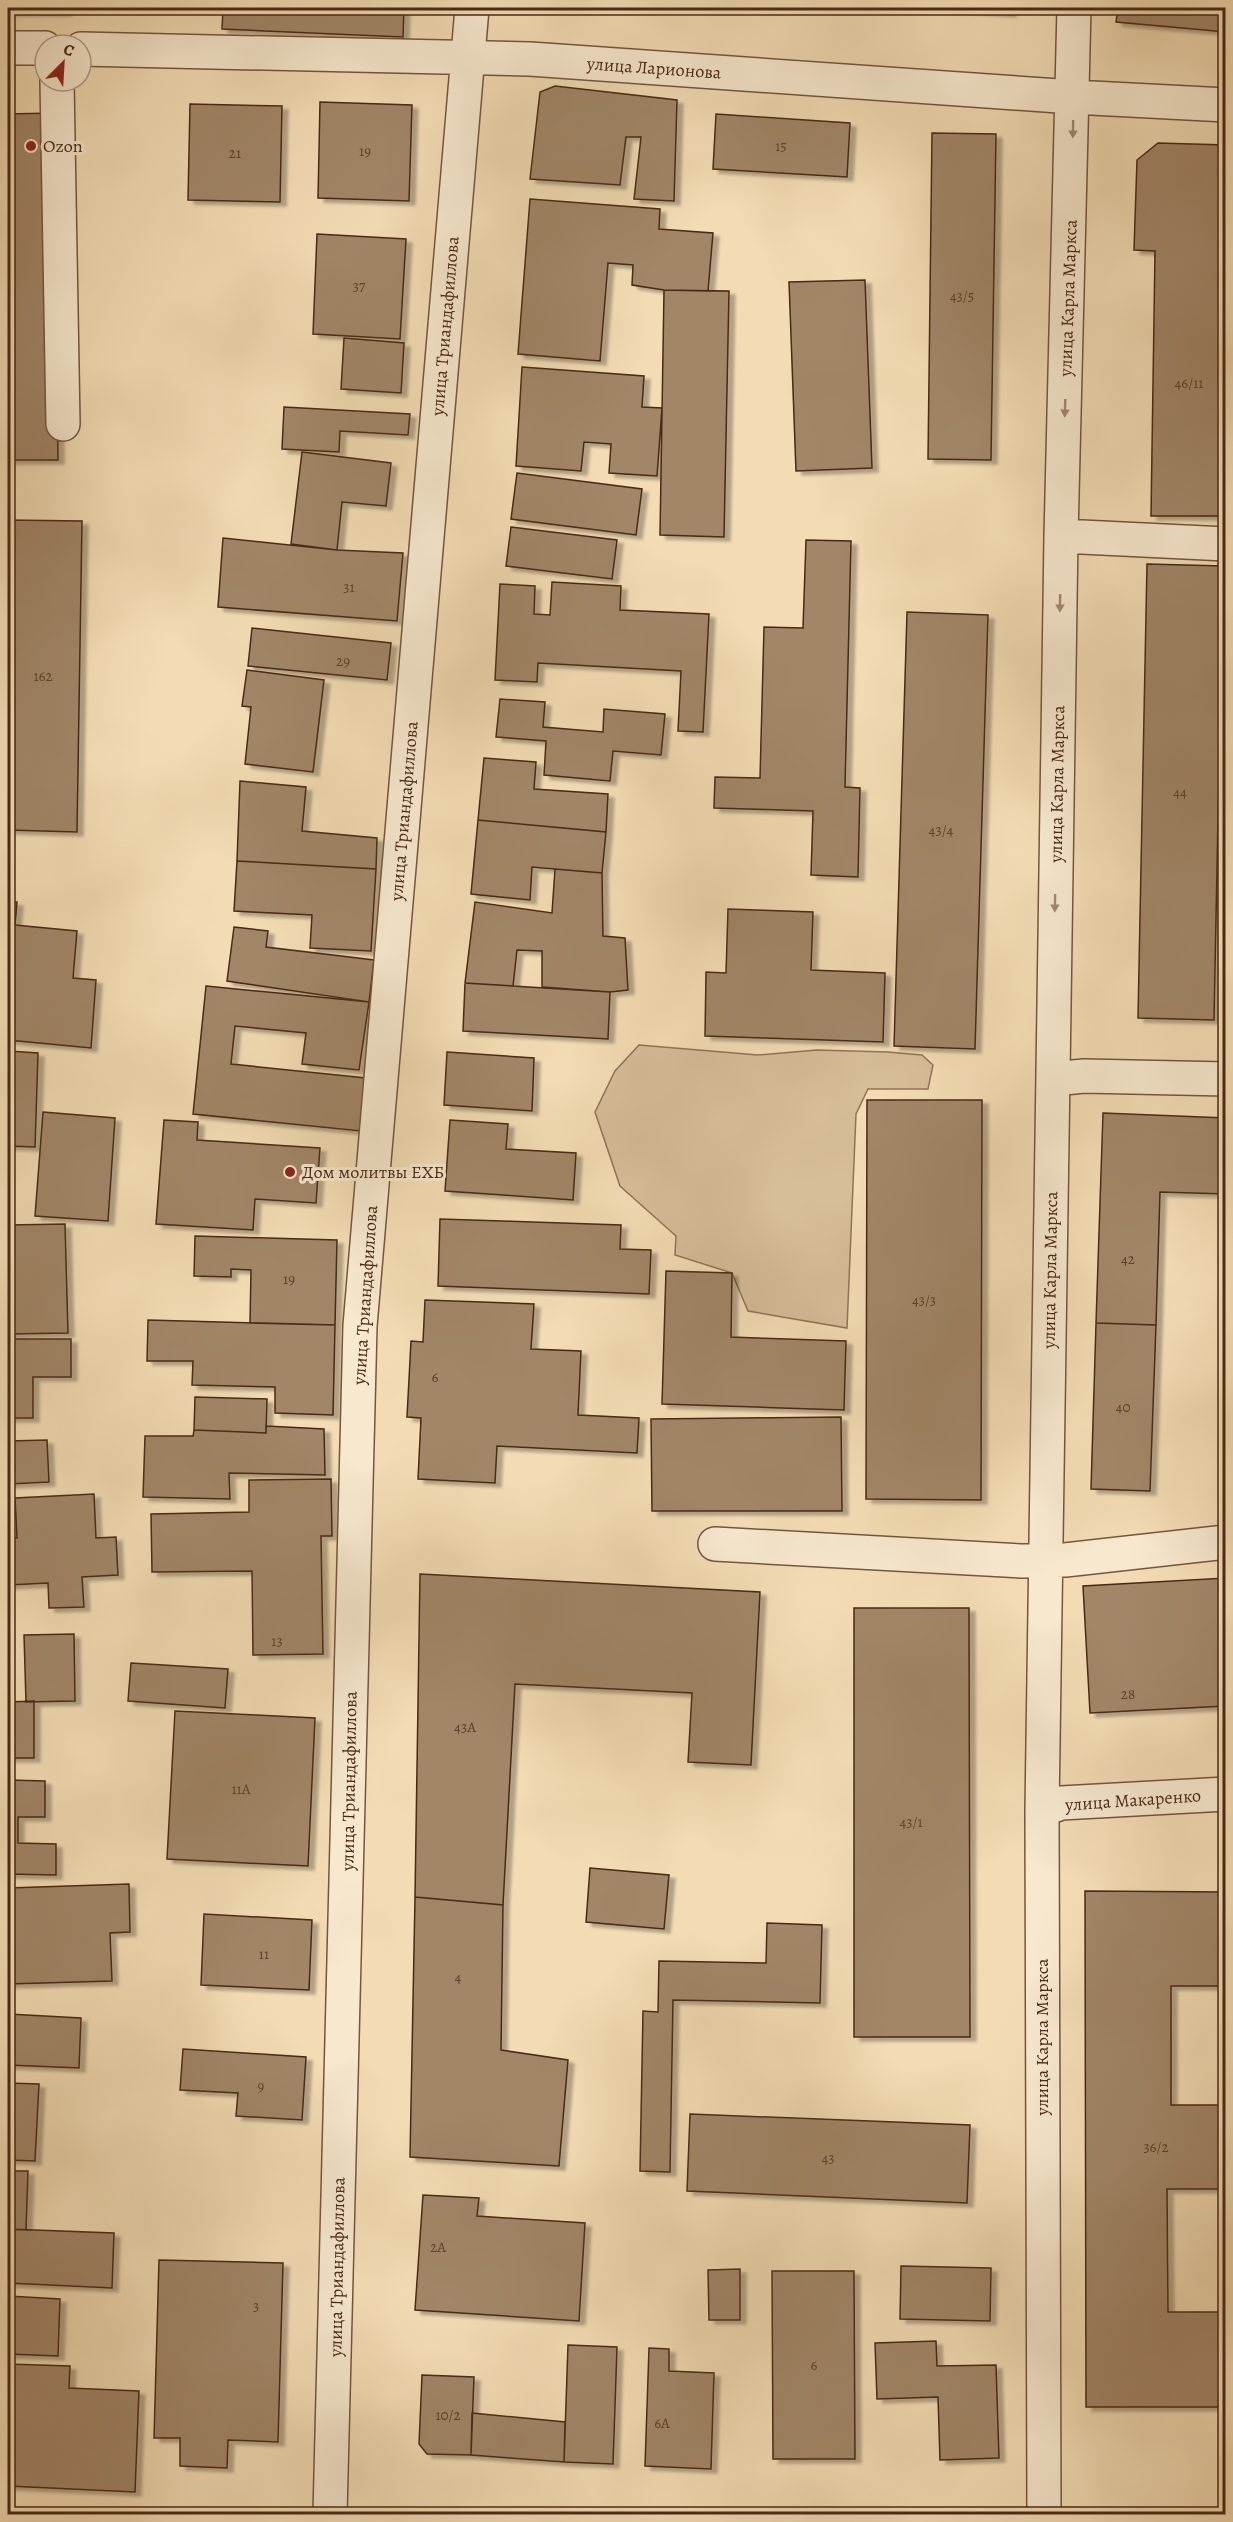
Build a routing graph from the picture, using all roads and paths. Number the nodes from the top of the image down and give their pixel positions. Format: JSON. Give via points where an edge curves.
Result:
{"nodes":[{"id":1,"x":472,"y":8,"type":"edge"},
{"id":2,"x":1074,"y":8,"type":"edge"},
{"id":3,"x":8,"y":48,"type":"edge"},
{"id":4,"x":33,"y":48,"type":"edge"},
{"id":5,"x":93,"y":49,"type":"edge"},
{"id":6,"x":468,"y":58,"type":"junction"},
{"id":7,"x":57,"y":93,"type":"edge"},
{"id":8,"x":1073,"y":97,"type":"junction"},
{"id":9,"x":1226,"y":105,"type":"edge"},
{"id":10,"x":63,"y":424,"type":"dead end"},
{"id":11,"x":1061,"y":536,"type":"junction"},
{"id":12,"x":1226,"y":544,"type":"edge"},
{"id":13,"x":1053,"y":1079,"type":"junction"},
{"id":14,"x":1226,"y":1079,"type":"edge"},
{"id":15,"x":1226,"y":1542,"type":"edge"},
{"id":16,"x":715,"y":1544,"type":"dead end"},
{"id":17,"x":1046,"y":1560,"type":"junction"},
{"id":18,"x":1226,"y":1794,"type":"edge"},
{"id":19,"x":1042,"y":1810,"type":"junction"},
{"id":20,"x":330,"y":2514,"type":"edge"},
{"id":21,"x":1044,"y":2514,"type":"edge"}],
"edges":[{"from":1,"to":6,"type":"street","name":"улица Триандафиллова"},
{"from":2,"to":8,"type":"street","name":"улица Карла Маркса"},
{"from":3,"to":4,"type":"street"},
{"from":5,"to":6,"type":"street","name":"улица Ларионова"},
{"from":6,"to":8,"type":"street","name":"улица Ларионова"},
{"from":6,"to":20,"type":"street","name":"улица Триандафиллова","via":[[360,1326]]},
{"from":7,"to":10,"type":"street"},
{"from":8,"to":9,"type":"street","name":"улица Ларионова"},
{"from":8,"to":11,"type":"street","name":"улица Карла Маркса","one_way":true},
{"from":11,"to":12,"type":"street"},
{"from":11,"to":13,"type":"street","name":"улица Карла Маркса","one_way":true},
{"from":13,"to":14,"type":"street"},
{"from":13,"to":17,"type":"street","name":"улица Карла Маркса"},
{"from":15,"to":17,"type":"street"},
{"from":16,"to":17,"type":"street"},
{"from":17,"to":19,"type":"street","name":"улица Карла Маркса"},
{"from":18,"to":19,"type":"street","name":"улица Макаренко","via":[[1061,1803]]},
{"from":19,"to":21,"type":"street","name":"улица Карла Маркса"}]}
